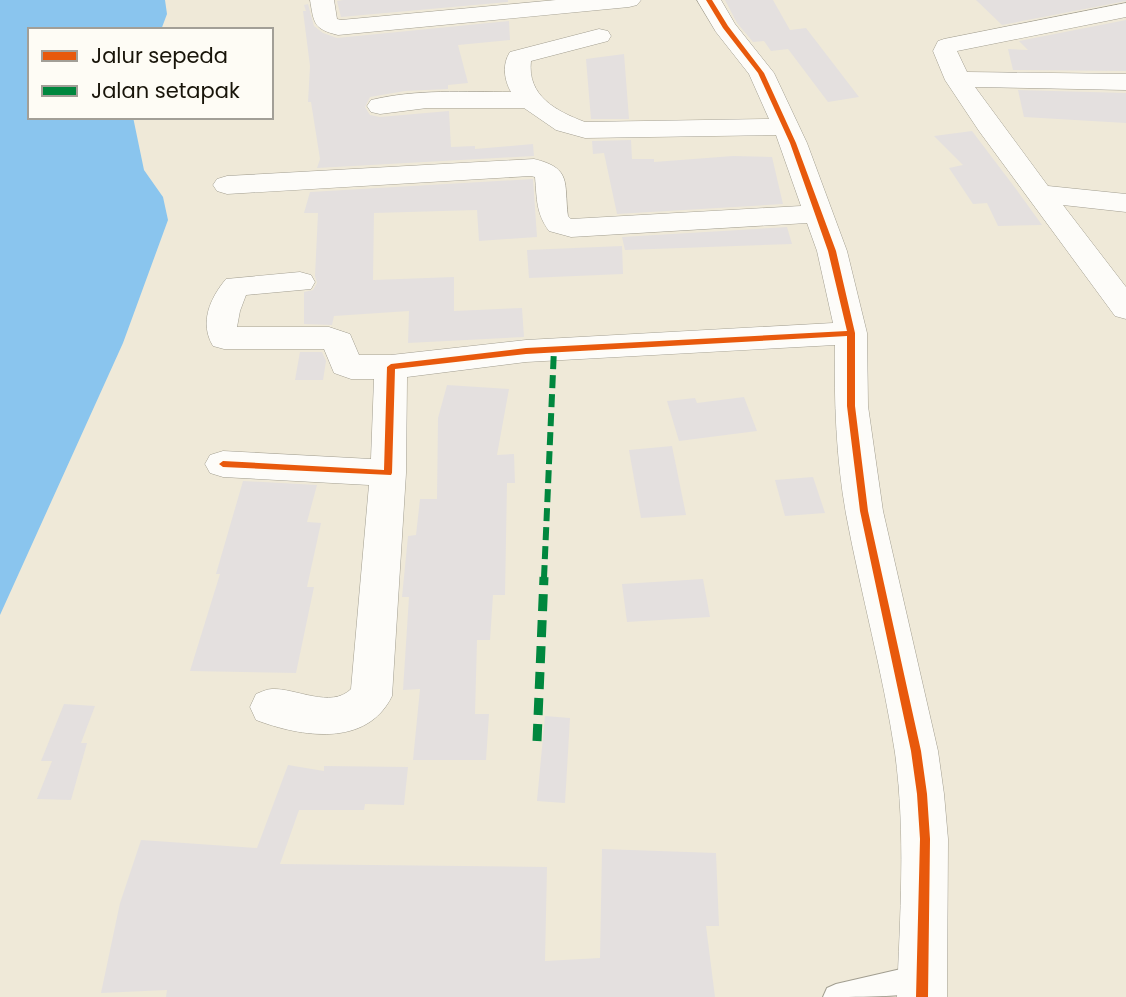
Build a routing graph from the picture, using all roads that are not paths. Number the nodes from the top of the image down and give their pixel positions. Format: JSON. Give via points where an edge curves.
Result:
{"nodes":[{"id":1,"x":322,"y":0,"type":"edge"},
{"id":2,"x":629,"y":0,"type":"edge"},
{"id":3,"x":709,"y":0,"type":"edge"},
{"id":4,"x":1126,"y":10,"type":"edge"},
{"id":5,"x":1026,"y":31,"type":"junction"},
{"id":6,"x":598,"y":36,"type":"dead end"},
{"id":7,"x":1042,"y":79,"type":"junction"},
{"id":8,"x":958,"y":80,"type":"junction"},
{"id":9,"x":1126,"y":82,"type":"edge"},
{"id":10,"x":530,"y":100,"type":"junction"},
{"id":11,"x":380,"y":106,"type":"dead end"},
{"id":12,"x":785,"y":127,"type":"junction"},
{"id":13,"x":227,"y":185,"type":"dead end"},
{"id":14,"x":1126,"y":186,"type":"edge"},
{"id":15,"x":1047,"y":194,"type":"junction"},
{"id":16,"x":1126,"y":203,"type":"edge"},
{"id":17,"x":818,"y":214,"type":"junction"},
{"id":18,"x":300,"y":282,"type":"dead end"},
{"id":19,"x":1126,"y":309,"type":"edge"},
{"id":20,"x":850,"y":333,"type":"junction"},
{"id":21,"x":391,"y":367,"type":"junction"},
{"id":22,"x":223,"y":464,"type":"dead end"},
{"id":23,"x":388,"y":472,"type":"junction"},
{"id":24,"x":271,"y":707,"type":"dead end"},
{"id":25,"x":922,"y":990,"type":"edge"},
{"id":26,"x":836,"y":997,"type":"edge"}],
"edges":[{"from":1,"to":2,"type":"street","via":[[326,23],[338,28]]},
{"from":3,"to":12,"type":"street","via":[[761,73]]},
{"from":4,"to":5,"type":"street"},
{"from":5,"to":7,"type":"street"},
{"from":5,"to":8,"type":"street","via":[[947,46]]},
{"from":6,"to":10,"type":"street","via":[[519,57],[517,80]]},
{"from":7,"to":8,"type":"street"},
{"from":7,"to":9,"type":"street"},
{"from":8,"to":15,"type":"street"},
{"from":10,"to":11,"type":"street","via":[[427,100]]},
{"from":10,"to":12,"type":"street","via":[[570,126],[585,130]]},
{"from":12,"to":17,"type":"street"},
{"from":13,"to":17,"type":"street","via":[[534,167],[549,173],[553,216],[559,225],[570,229]]},
{"from":14,"to":15,"type":"street"},
{"from":15,"to":16,"type":"street"},
{"from":15,"to":19,"type":"street"},
{"from":17,"to":20,"type":"street","via":[[832,251]]},
{"from":18,"to":21,"type":"street","via":[[237,286],[221,327],[224,338],[329,338],[338,342],[346,365]]},
{"from":20,"to":21,"type":"street","via":[[540,350]]},
{"from":20,"to":25,"type":"street","via":[[851,406],[864,511],[922,794]]},
{"from":21,"to":23,"type":"street"},
{"from":22,"to":23,"type":"street"},
{"from":23,"to":24,"type":"street","via":[[371,696],[362,708],[336,716]]},
{"from":25,"to":26,"type":"lane","via":[[901,982]]}]}
